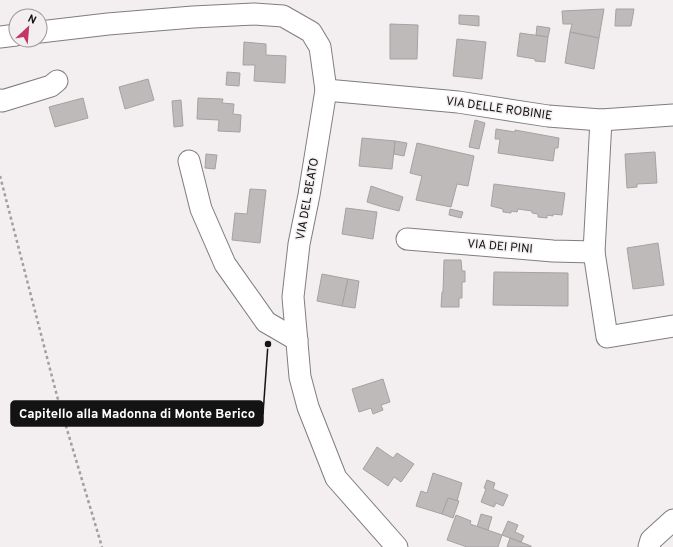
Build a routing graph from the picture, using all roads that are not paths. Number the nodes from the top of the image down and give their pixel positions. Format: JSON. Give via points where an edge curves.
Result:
{"nodes":[{"id":1,"x":48,"y":31,"type":"edge"},
{"id":2,"x":58,"y":81,"type":"dead end"},
{"id":3,"x":326,"y":90,"type":"junction"},
{"id":4,"x":0,"y":100,"type":"edge"},
{"id":5,"x":673,"y":115,"type":"edge"},
{"id":6,"x":601,"y":120,"type":"junction"},
{"id":7,"x":189,"y":161,"type":"dead end"},
{"id":8,"x":407,"y":239,"type":"dead end"},
{"id":9,"x":594,"y":252,"type":"junction"},
{"id":10,"x":673,"y":326,"type":"edge"},
{"id":11,"x":297,"y":340,"type":"junction"},
{"id":12,"x":673,"y":520,"type":"edge"},
{"id":13,"x":397,"y":547,"type":"edge"},
{"id":14,"x":649,"y":547,"type":"edge"}],
"edges":[{"from":1,"to":3,"type":"street","name":"VIA DEL BEATO","via":[[193,17],[254,14],[283,16],[311,32],[320,47]]},
{"from":2,"to":4,"type":"street","via":[[51,86]]},
{"from":3,"to":6,"type":"street","name":"VIA DELLE ROBINIE","via":[[458,102],[548,116]]},
{"from":3,"to":11,"type":"street","name":"VIA DEL BEATO","via":[[299,244],[293,297]]},
{"from":5,"to":6,"type":"street","name":"VIA DELLE ROBINIE"},
{"from":6,"to":9,"type":"street"},
{"from":7,"to":11,"type":"street","via":[[201,209],[225,264],[266,322]]},
{"from":8,"to":9,"type":"street","name":"VIA DEI PINI"},
{"from":9,"to":10,"type":"street","via":[[606,337]]},
{"from":11,"to":13,"type":"street","name":"VIA DEL BEATO","via":[[300,377],[308,407],[336,478]]},
{"from":12,"to":14,"type":"street","via":[[652,540]]}]}
